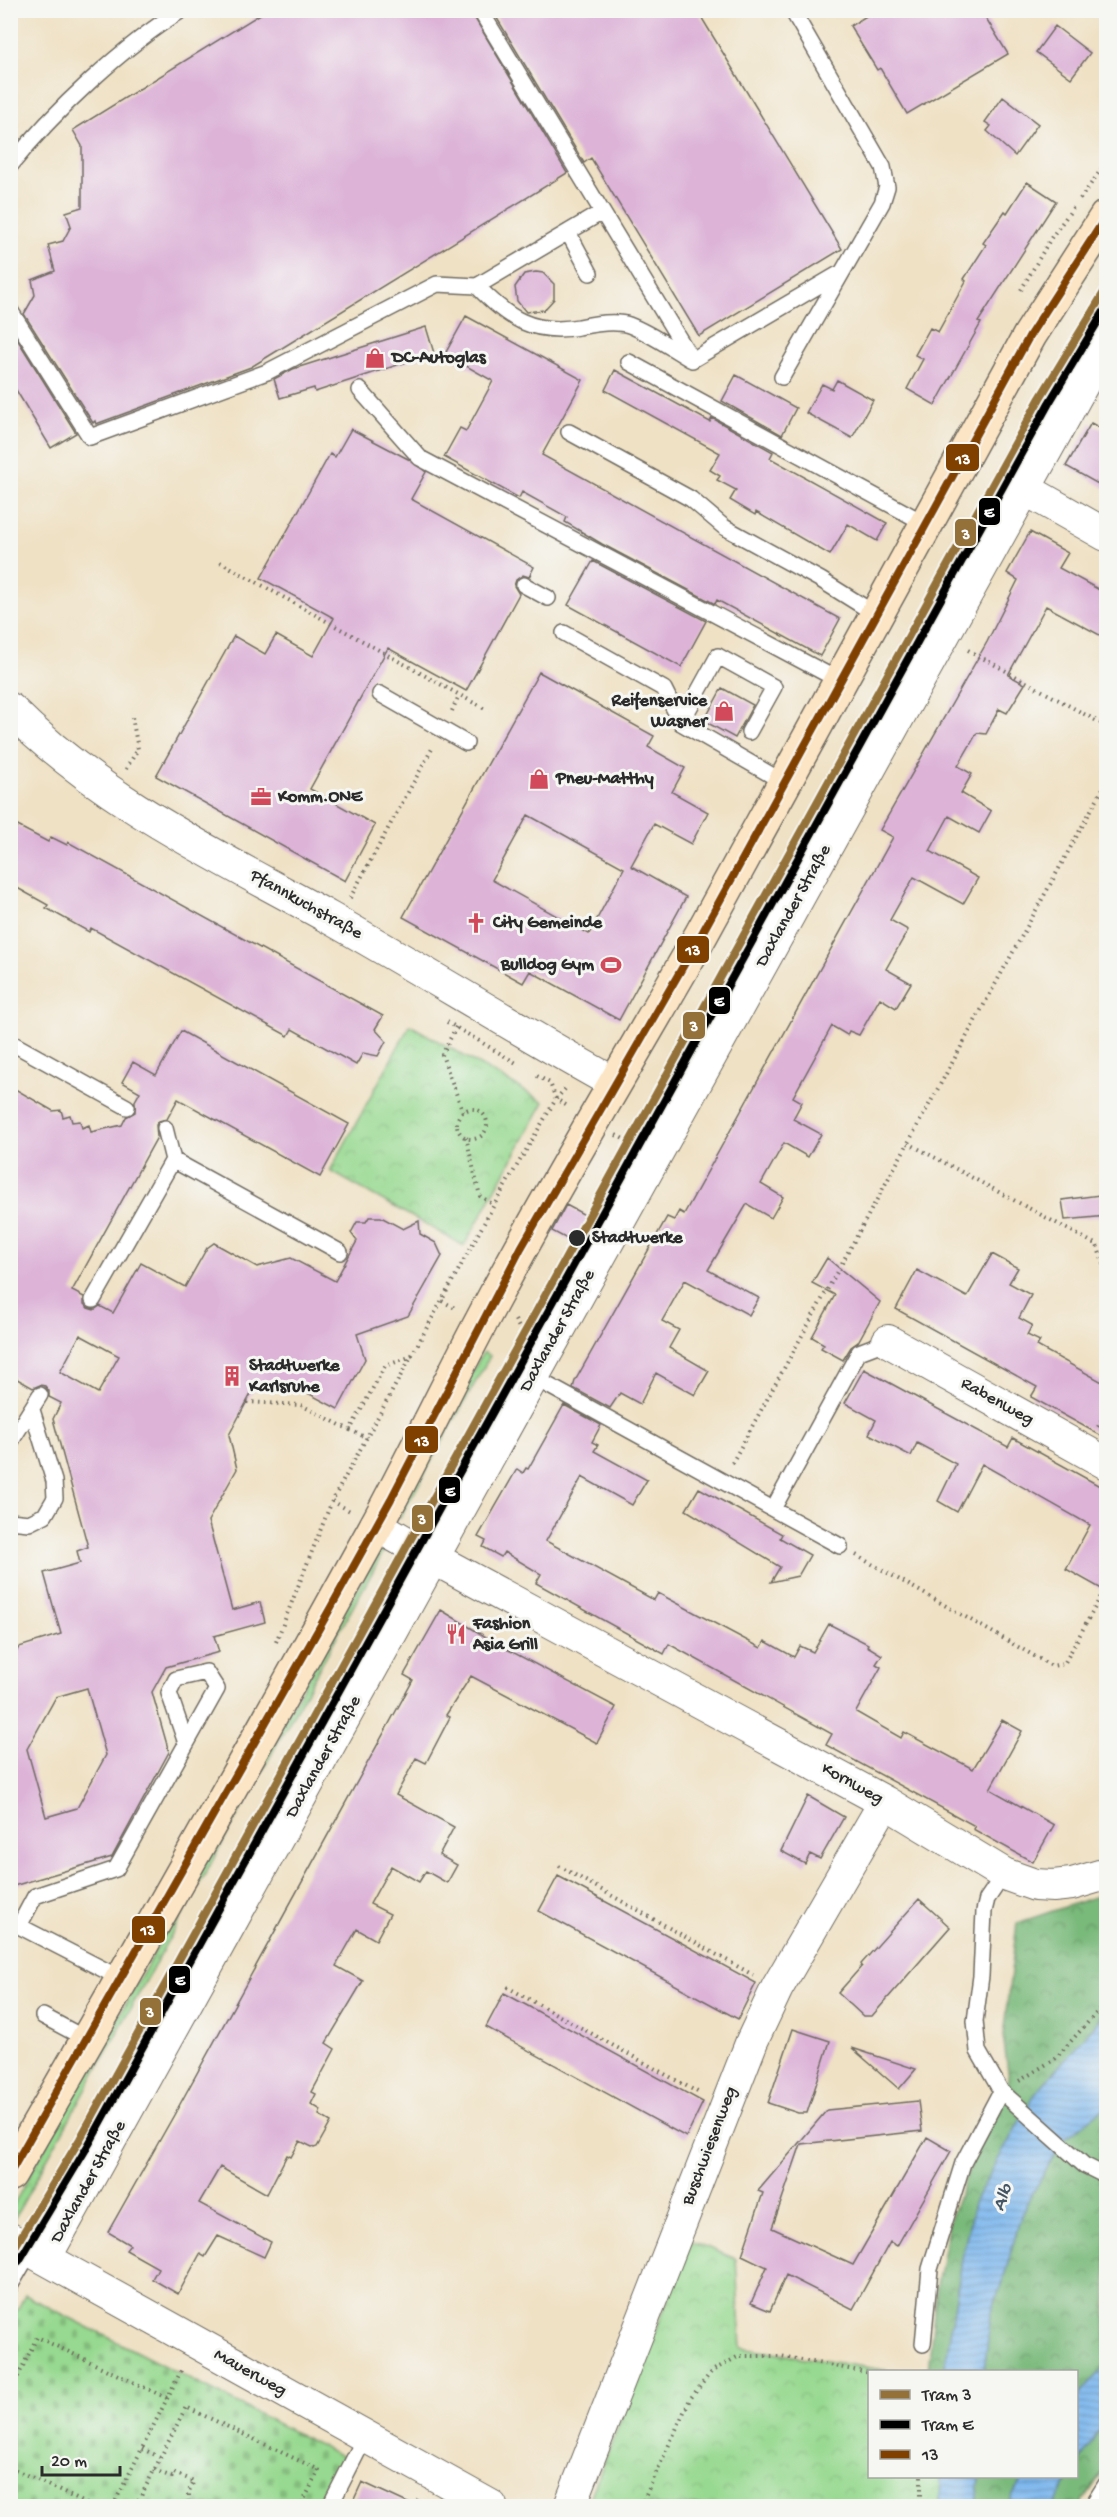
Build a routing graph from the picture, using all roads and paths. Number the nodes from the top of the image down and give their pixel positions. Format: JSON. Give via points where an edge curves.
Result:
{"nodes":[{"id":1,"x":182,"y":10,"type":"edge"},
{"id":2,"x":480,"y":10,"type":"edge"},
{"id":3,"x":792,"y":10,"type":"edge"},
{"id":4,"x":10,"y":166,"type":"edge"},
{"id":5,"x":602,"y":212,"type":"junction"},
{"id":6,"x":1107,"y":217,"type":"edge"},
{"id":7,"x":568,"y":232,"type":"junction"},
{"id":8,"x":842,"y":272,"type":"junction"},
{"id":9,"x":590,"y":273,"type":"dead end"},
{"id":10,"x":477,"y":286,"type":"junction"},
{"id":11,"x":10,"y":310,"type":"edge"},
{"id":12,"x":1107,"y":342,"type":"edge"},
{"id":13,"x":692,"y":360,"type":"junction"},
{"id":14,"x":629,"y":362,"type":"dead end"},
{"id":15,"x":782,"y":377,"type":"dead end"},
{"id":16,"x":360,"y":390,"type":"dead end"},
{"id":17,"x":569,"y":432,"type":"dead end"},
{"id":18,"x":1025,"y":489,"type":"junction"},
{"id":19,"x":926,"y":524,"type":"junction"},
{"id":20,"x":1107,"y":535,"type":"edge"},
{"id":21,"x":220,"y":562,"type":"dead end"},
{"id":22,"x":524,"y":585,"type":"dead end"},
{"id":23,"x":548,"y":598,"type":"dead end"},
{"id":24,"x":877,"y":615,"type":"junction"},
{"id":25,"x":564,"y":633,"type":"dead end"},
{"id":26,"x":943,"y":636,"type":"junction"},
{"id":27,"x":840,"y":681,"type":"junction"},
{"id":28,"x":380,"y":694,"type":"dead end"},
{"id":29,"x":459,"y":695,"type":"junction"},
{"id":30,"x":10,"y":709,"type":"edge"},
{"id":31,"x":485,"y":709,"type":"dead end"},
{"id":32,"x":132,"y":717,"type":"dead end"},
{"id":33,"x":681,"y":723,"type":"junction"},
{"id":34,"x":1107,"y":726,"type":"edge"},
{"id":35,"x":442,"y":729,"type":"junction"},
{"id":36,"x":749,"y":732,"type":"dead end"},
{"id":37,"x":466,"y":743,"type":"dead end"},
{"id":38,"x":785,"y":783,"type":"junction"},
{"id":39,"x":1107,"y":783,"type":"edge"},
{"id":40,"x":112,"y":793,"type":"junction"},
{"id":41,"x":337,"y":922,"type":"junction"},
{"id":42,"x":472,"y":1000,"type":"junction"},
{"id":43,"x":10,"y":1042,"type":"edge"},
{"id":44,"x":614,"y":1083,"type":"junction"},
{"id":45,"x":556,"y":1099,"type":"dead end"},
{"id":46,"x":127,"y":1107,"type":"dead end"},
{"id":47,"x":463,"y":1112,"type":"junction"},
{"id":48,"x":165,"y":1128,"type":"dead end"},
{"id":49,"x":466,"y":1137,"type":"junction"},
{"id":50,"x":908,"y":1143,"type":"junction"},
{"id":51,"x":173,"y":1160,"type":"junction"},
{"id":52,"x":494,"y":1205,"type":"junction"},
{"id":53,"x":340,"y":1252,"type":"dead end"},
{"id":54,"x":1107,"y":1272,"type":"edge"},
{"id":55,"x":93,"y":1300,"type":"dead end"},
{"id":56,"x":513,"y":1317,"type":"dead end"},
{"id":57,"x":526,"y":1341,"type":"dead end"},
{"id":58,"x":888,"y":1341,"type":"joint"},
{"id":59,"x":413,"y":1356,"type":"junction"},
{"id":60,"x":532,"y":1377,"type":"junction"},
{"id":61,"x":40,"y":1395,"type":"dead end"},
{"id":62,"x":247,"y":1402,"type":"dead end"},
{"id":63,"x":32,"y":1410,"type":"junction"},
{"id":64,"x":350,"y":1430,"type":"junction"},
{"id":65,"x":367,"y":1438,"type":"junction"},
{"id":66,"x":10,"y":1443,"type":"edge"},
{"id":67,"x":1107,"y":1463,"type":"edge"},
{"id":68,"x":722,"y":1481,"type":"junction"},
{"id":69,"x":332,"y":1501,"type":"junction"},
{"id":70,"x":773,"y":1509,"type":"junction"},
{"id":71,"x":364,"y":1518,"type":"junction"},
{"id":72,"x":10,"y":1521,"type":"edge"},
{"id":73,"x":840,"y":1546,"type":"joint"},
{"id":74,"x":433,"y":1558,"type":"junction"},
{"id":75,"x":1107,"y":1587,"type":"edge"},
{"id":76,"x":274,"y":1645,"type":"dead end"},
{"id":77,"x":186,"y":1743,"type":"dead end"},
{"id":78,"x":885,"y":1802,"type":"junction"},
{"id":79,"x":559,"y":1866,"type":"dead end"},
{"id":80,"x":1004,"y":1874,"type":"junction"},
{"id":81,"x":1107,"y":1874,"type":"edge"},
{"id":82,"x":15,"y":1924,"type":"edge"},
{"id":83,"x":122,"y":1979,"type":"junction"},
{"id":84,"x":507,"y":1987,"type":"dead end"},
{"id":85,"x":777,"y":1988,"type":"junction"},
{"id":86,"x":1107,"y":2001,"type":"edge"},
{"id":87,"x":43,"y":2016,"type":"dead end"},
{"id":88,"x":88,"y":2040,"type":"junction"},
{"id":89,"x":1001,"y":2091,"type":"junction"},
{"id":90,"x":725,"y":2107,"type":"junction"},
{"id":91,"x":10,"y":2174,"type":"edge"},
{"id":92,"x":1107,"y":2176,"type":"edge"},
{"id":93,"x":29,"y":2249,"type":"edge"},
{"id":94,"x":10,"y":2286,"type":"edge"},
{"id":95,"x":923,"y":2344,"type":"dead end"},
{"id":96,"x":181,"y":2371,"type":"dead end"},
{"id":97,"x":868,"y":2373,"type":"edge"},
{"id":98,"x":10,"y":2393,"type":"edge"},
{"id":99,"x":167,"y":2397,"type":"junction"},
{"id":100,"x":365,"y":2437,"type":"junction"},
{"id":101,"x":142,"y":2449,"type":"junction"},
{"id":102,"x":160,"y":2457,"type":"junction"},
{"id":103,"x":10,"y":2467,"type":"edge"},
{"id":104,"x":154,"y":2470,"type":"junction"},
{"id":105,"x":921,"y":2478,"type":"edge"},
{"id":106,"x":1107,"y":2484,"type":"edge"},
{"id":107,"x":91,"y":2506,"type":"edge"},
{"id":108,"x":113,"y":2506,"type":"edge"},
{"id":109,"x":136,"y":2506,"type":"edge"},
{"id":110,"x":189,"y":2506,"type":"edge"},
{"id":111,"x":301,"y":2506,"type":"edge"},
{"id":112,"x":330,"y":2506,"type":"edge"},
{"id":113,"x":491,"y":2506,"type":"edge"},
{"id":114,"x":570,"y":2506,"type":"edge"},
{"id":115,"x":641,"y":2506,"type":"edge"},
{"id":116,"x":921,"y":2506,"type":"edge"},
{"id":117,"x":1092,"y":2506,"type":"edge"}],
"edges":[{"from":1,"to":4,"type":"lane","via":[[78,93]]},
{"from":2,"to":5,"type":"lane"},
{"from":3,"to":8,"type":"lane","via":[[883,167],[887,187],[882,203]]},
{"from":5,"to":7,"type":"lane"},
{"from":5,"to":13,"type":"lane"},
{"from":6,"to":19,"type":"street","via":[[1030,336]]},
{"from":7,"to":9,"type":"lane"},
{"from":7,"to":10,"type":"lane"},
{"from":8,"to":13,"type":"lane"},
{"from":8,"to":15,"type":"lane"},
{"from":10,"to":11,"type":"lane","via":[[437,284],[267,372],[90,437]]},
{"from":10,"to":13,"type":"lane","via":[[498,309],[516,320],[550,328],[628,325]]},
{"from":12,"to":18,"type":"street","name":"Daxlander Straße"},
{"from":14,"to":19,"type":"lane"},
{"from":16,"to":27,"type":"lane","via":[[420,458]]},
{"from":17,"to":24,"type":"lane","via":[[691,499],[724,527]]},
{"from":18,"to":20,"type":"street"},
{"from":18,"to":26,"type":"street","name":"Daxlander Straße"},
{"from":19,"to":24,"type":"street"},
{"from":21,"to":29,"type":"path"},
{"from":22,"to":23,"type":"lane"},
{"from":24,"to":27,"type":"street"},
{"from":25,"to":33,"type":"lane","via":[[664,689]]},
{"from":26,"to":34,"type":"path"},
{"from":26,"to":60,"type":"street","name":"Daxlander Straße"},
{"from":27,"to":38,"type":"street"},
{"from":28,"to":35,"type":"lane"},
{"from":29,"to":31,"type":"path"},
{"from":29,"to":35,"type":"path"},
{"from":30,"to":40,"type":"street","name":"Pfannkuchstraße","via":[[42,740]]},
{"from":32,"to":40,"type":"path","via":[[138,749]]},
{"from":33,"to":36,"type":"lane","via":[[718,656],[774,687]]},
{"from":33,"to":38,"type":"lane"},
{"from":35,"to":37,"type":"lane"},
{"from":35,"to":41,"type":"path"},
{"from":38,"to":44,"type":"street"},
{"from":39,"to":50,"type":"path"},
{"from":40,"to":41,"type":"street","name":"Pfannkuchstraße"},
{"from":41,"to":42,"type":"street","name":"Pfannkuchstraße"},
{"from":42,"to":44,"type":"street","name":"Pfannkuchstraße"},
{"from":42,"to":47,"type":"path","via":[[442,1055]]},
{"from":43,"to":46,"type":"lane"},
{"from":44,"to":71,"type":"street"},
{"from":45,"to":52,"type":"path"},
{"from":47,"to":49,"type":"path","via":[[457,1125]]},
{"from":47,"to":49,"type":"path","via":[[478,1110],[486,1120],[480,1137]]},
{"from":48,"to":51,"type":"lane"},
{"from":49,"to":52,"type":"path","via":[[480,1196]]},
{"from":50,"to":54,"type":"path","via":[[1097,1245]]},
{"from":50,"to":68,"type":"path"},
{"from":51,"to":53,"type":"lane"},
{"from":51,"to":55,"type":"lane"},
{"from":52,"to":59,"type":"path"},
{"from":56,"to":57,"type":"path"},
{"from":58,"to":67,"type":"street","name":"Rabenweg"},
{"from":58,"to":70,"type":"lane","via":[[859,1352]]},
{"from":59,"to":64,"type":"path","via":[[385,1365]]},
{"from":59,"to":65,"type":"path"},
{"from":60,"to":68,"type":"lane"},
{"from":60,"to":74,"type":"street","name":"Daxlander Straße"},
{"from":61,"to":63,"type":"lane"},
{"from":62,"to":64,"type":"path","via":[[301,1406]]},
{"from":63,"to":66,"type":"lane"},
{"from":63,"to":72,"type":"lane","via":[[54,1481],[55,1498],[45,1515],[29,1523]]},
{"from":64,"to":65,"type":"path"},
{"from":65,"to":69,"type":"path"},
{"from":68,"to":70,"type":"lane"},
{"from":69,"to":71,"type":"path"},
{"from":69,"to":76,"type":"path"},
{"from":70,"to":73,"type":"lane"},
{"from":71,"to":74,"type":"street","name":"Kornweg"},
{"from":71,"to":83,"type":"street"},
{"from":73,"to":75,"type":"path","via":[[1052,1666],[1064,1664]]},
{"from":74,"to":78,"type":"street","name":"Kornweg"},
{"from":74,"to":93,"type":"street","name":"Daxlander Straße"},
{"from":77,"to":82,"type":"lane","via":[[116,1869],[35,1896]]},
{"from":78,"to":80,"type":"street","name":"Kornweg"},
{"from":78,"to":85,"type":"street","name":"Buschwiesenweg"},
{"from":79,"to":85,"type":"path"},
{"from":80,"to":81,"type":"street","name":"Kornweg","via":[[1035,1885],[1053,1886]]},
{"from":80,"to":89,"type":"lane","via":[[987,1899],[984,1911],[975,2021],[978,2051]]},
{"from":82,"to":83,"type":"lane"},
{"from":83,"to":88,"type":"street"},
{"from":84,"to":90,"type":"path"},
{"from":85,"to":90,"type":"street","name":"Buschwiesenweg"},
{"from":86,"to":89,"type":"path","via":[[1055,2059]]},
{"from":87,"to":88,"type":"lane"},
{"from":88,"to":91,"type":"street"},
{"from":89,"to":92,"type":"lane","via":[[1084,2165]]},
{"from":89,"to":95,"type":"lane","via":[[963,2163],[930,2269]]},
{"from":90,"to":114,"type":"street","name":"Buschwiesenweg"},
{"from":93,"to":94,"type":"lane","name":"Daxlander Straße"},
{"from":93,"to":100,"type":"street","name":"Mauerweg"},
{"from":96,"to":99,"type":"path"},
{"from":97,"to":115,"type":"path","via":[[781,2356],[739,2356],[712,2371],[690,2399]]},
{"from":98,"to":99,"type":"path","via":[[37,2337]]},
{"from":99,"to":101,"type":"path"},
{"from":100,"to":112,"type":"lane"},
{"from":100,"to":113,"type":"street","name":"Mauerweg"},
{"from":101,"to":102,"type":"path"},
{"from":101,"to":108,"type":"path"},
{"from":102,"to":104,"type":"path"},
{"from":102,"to":111,"type":"path","via":[[186,2407],[319,2470]]},
{"from":103,"to":107,"type":"path"},
{"from":104,"to":109,"type":"path"},
{"from":104,"to":110,"type":"path","via":[[194,2481]]},
{"from":105,"to":116,"type":"path"},
{"from":106,"to":117,"type":"lane"}]}
